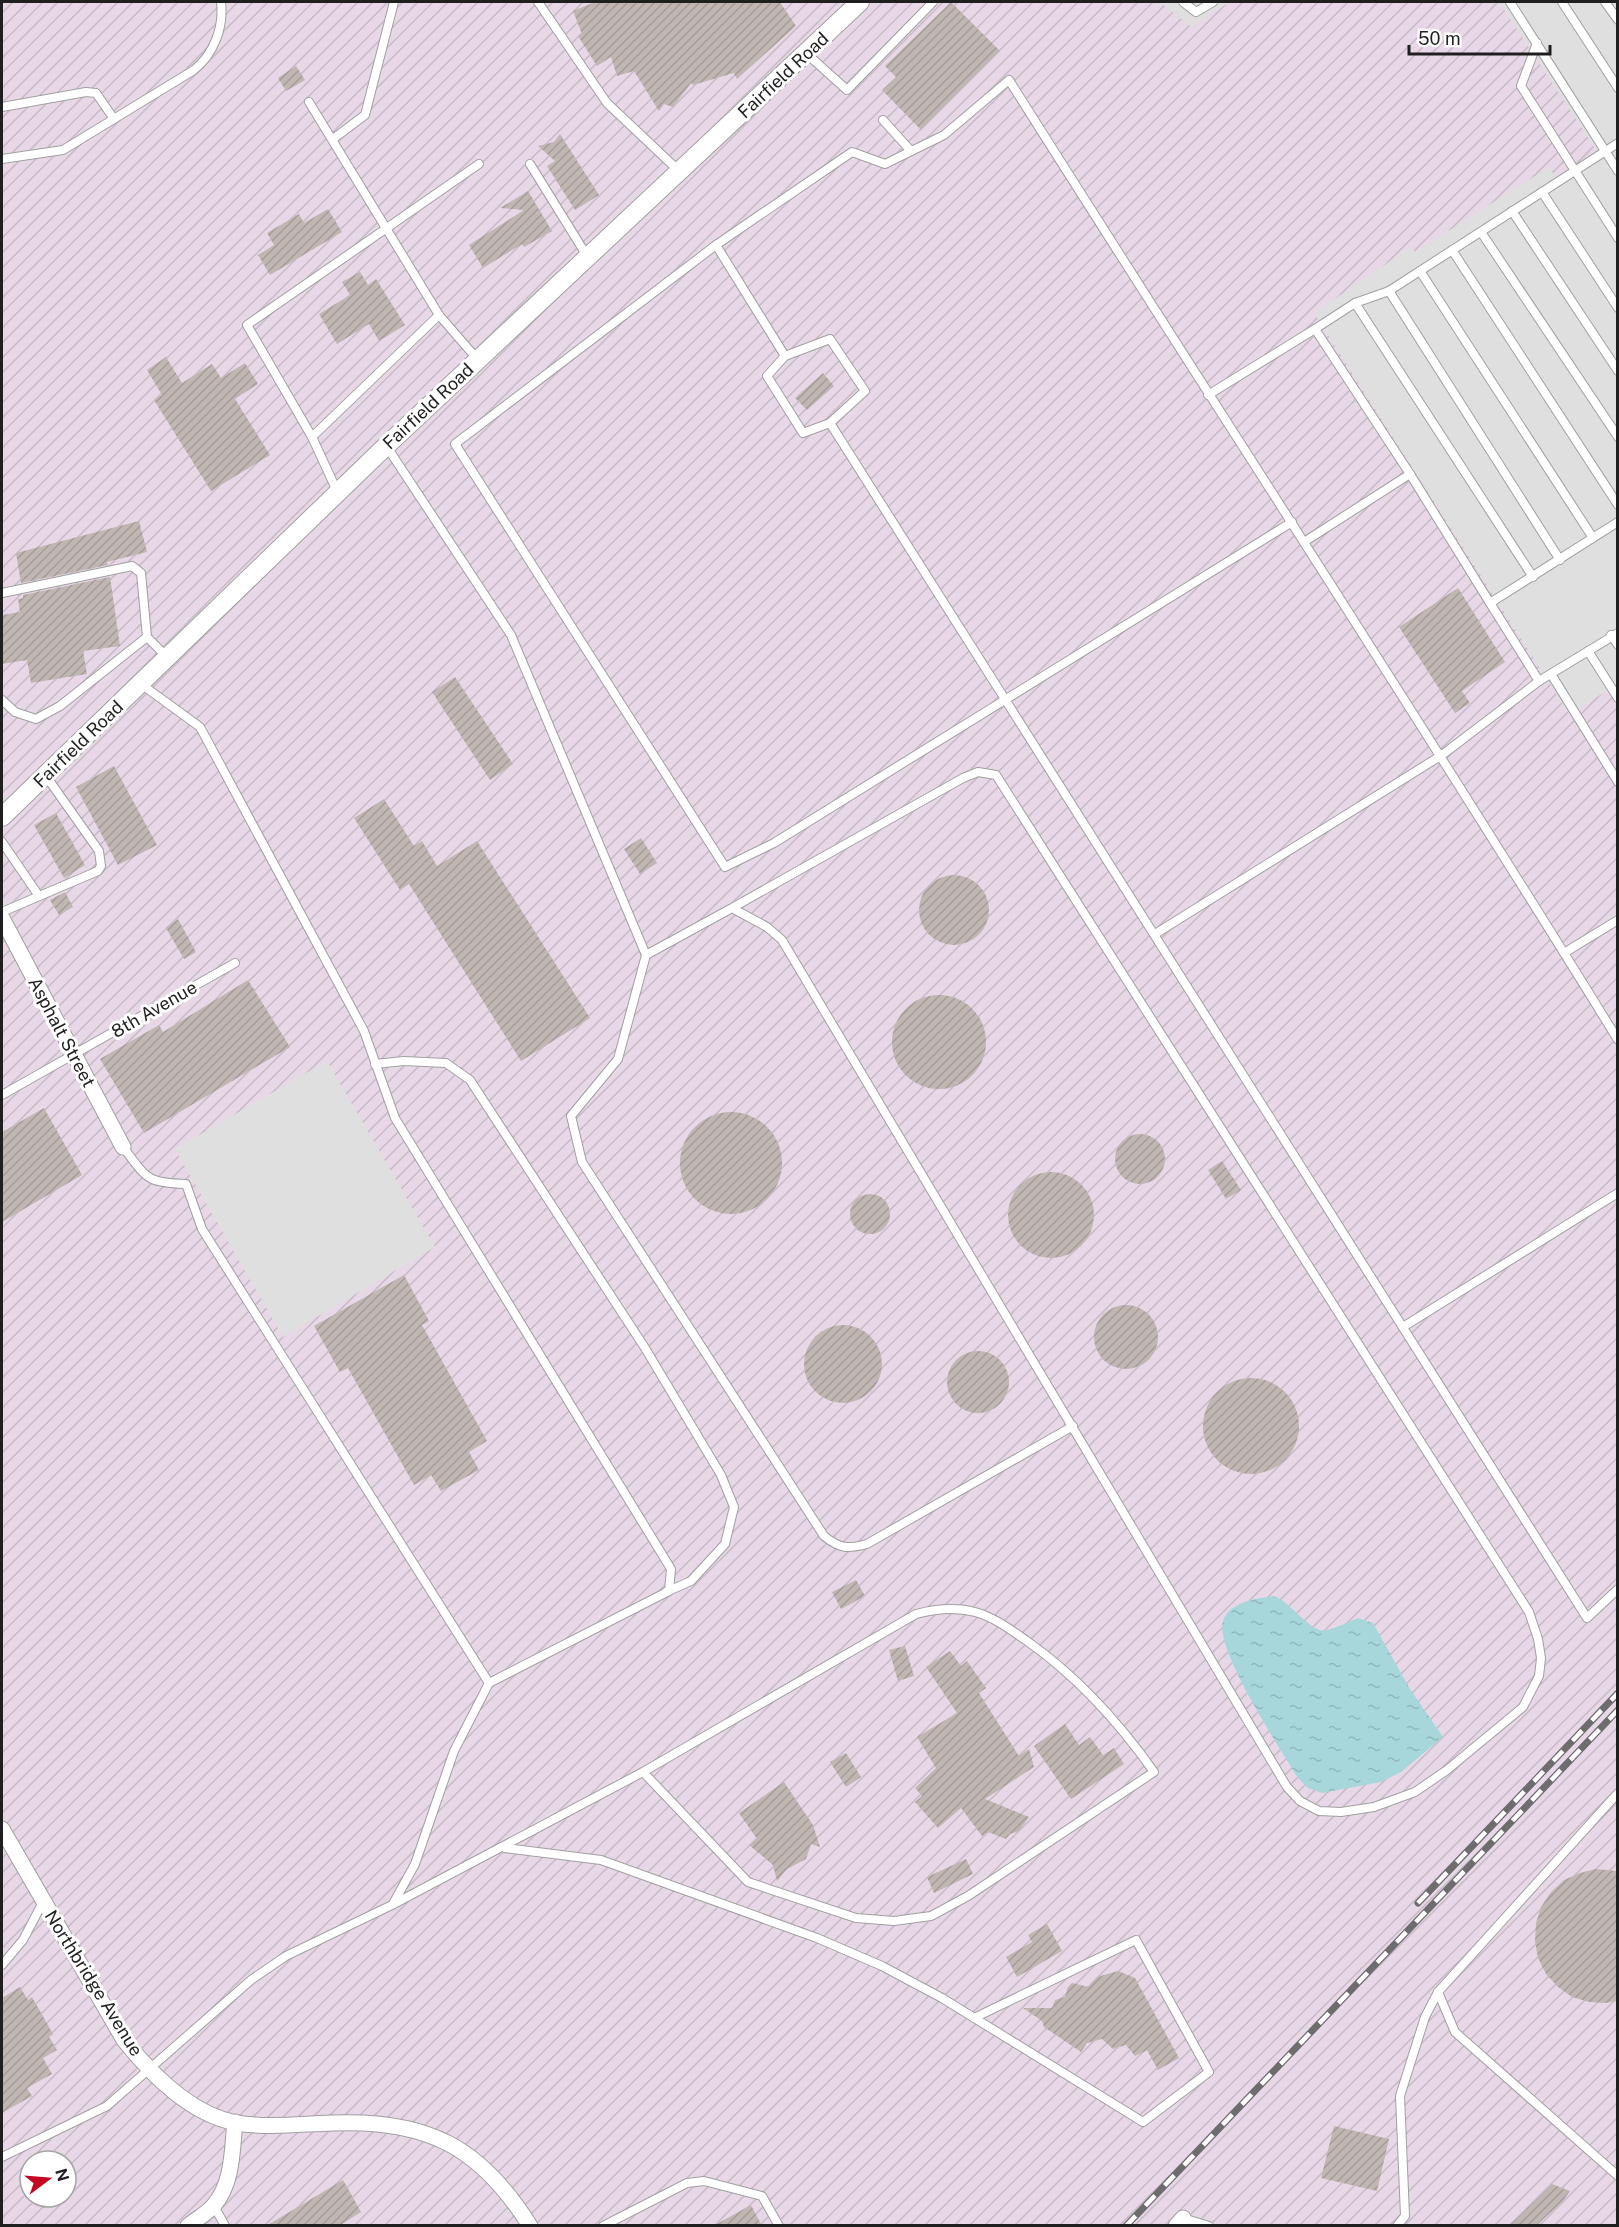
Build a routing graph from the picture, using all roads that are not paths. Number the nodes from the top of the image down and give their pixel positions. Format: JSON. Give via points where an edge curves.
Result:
{"nodes":[{"id":1,"x":221,"y":2,"type":"edge"},
{"id":2,"x":394,"y":2,"type":"edge"},
{"id":3,"x":538,"y":2,"type":"edge"},
{"id":4,"x":860,"y":2,"type":"edge"},
{"id":5,"x":933,"y":2,"type":"edge"},
{"id":6,"x":1183,"y":2,"type":"edge"},
{"id":7,"x":1190,"y":2,"type":"edge"},
{"id":8,"x":1213,"y":2,"type":"edge"},
{"id":9,"x":1510,"y":2,"type":"edge"},
{"id":10,"x":1562,"y":2,"type":"edge"},
{"id":11,"x":1605,"y":2,"type":"edge"},
{"id":12,"x":1196,"y":12,"type":"junction"},
{"id":13,"x":1617,"y":20,"type":"edge"},
{"id":14,"x":1537,"y":43,"type":"junction"},
{"id":15,"x":807,"y":54,"type":"junction"},
{"id":16,"x":1617,"y":88,"type":"edge"},
{"id":17,"x":309,"y":102,"type":"dead end"},
{"id":18,"x":2,"y":107,"type":"edge"},
{"id":19,"x":114,"y":119,"type":"junction"},
{"id":20,"x":883,"y":120,"type":"dead end"},
{"id":21,"x":333,"y":139,"type":"junction"},
{"id":22,"x":1617,"y":142,"type":"edge"},
{"id":23,"x":1604,"y":151,"type":"junction"},
{"id":24,"x":911,"y":152,"type":"junction"},
{"id":25,"x":2,"y":159,"type":"edge"},
{"id":26,"x":479,"y":164,"type":"dead end"},
{"id":27,"x":530,"y":164,"type":"dead end"},
{"id":28,"x":1573,"y":171,"type":"junction"},
{"id":29,"x":1617,"y":171,"type":"edge"},
{"id":30,"x":680,"y":172,"type":"junction"},
{"id":31,"x":1542,"y":192,"type":"junction"},
{"id":32,"x":1512,"y":211,"type":"junction"},
{"id":33,"x":387,"y":226,"type":"junction"},
{"id":34,"x":1481,"y":232,"type":"junction"},
{"id":35,"x":1617,"y":238,"type":"edge"},
{"id":36,"x":716,"y":245,"type":"junction"},
{"id":37,"x":1452,"y":250,"type":"junction"},
{"id":38,"x":588,"y":257,"type":"junction"},
{"id":39,"x":1420,"y":271,"type":"junction"},
{"id":40,"x":1389,"y":291,"type":"junction"},
{"id":41,"x":1355,"y":303,"type":"junction"},
{"id":42,"x":1617,"y":308,"type":"edge"},
{"id":43,"x":440,"y":315,"type":"junction"},
{"id":44,"x":1315,"y":329,"type":"junction"},
{"id":45,"x":785,"y":356,"type":"junction"},
{"id":46,"x":478,"y":360,"type":"junction"},
{"id":47,"x":1617,"y":371,"type":"edge"},
{"id":48,"x":1208,"y":395,"type":"junction"},
{"id":49,"x":830,"y":423,"type":"junction"},
{"id":50,"x":312,"y":437,"type":"junction"},
{"id":51,"x":1617,"y":437,"type":"edge"},
{"id":52,"x":386,"y":446,"type":"junction"},
{"id":53,"x":1410,"y":474,"type":"junction"},
{"id":54,"x":338,"y":492,"type":"junction"},
{"id":55,"x":1617,"y":505,"type":"edge"},
{"id":56,"x":1292,"y":522,"type":"junction"},
{"id":57,"x":1617,"y":522,"type":"edge"},
{"id":58,"x":1593,"y":538,"type":"junction"},
{"id":59,"x":1304,"y":542,"type":"junction"},
{"id":60,"x":1560,"y":560,"type":"junction"},
{"id":61,"x":1533,"y":577,"type":"junction"},
{"id":62,"x":2,"y":593,"type":"edge"},
{"id":63,"x":1490,"y":603,"type":"junction"},
{"id":64,"x":1614,"y":634,"type":"edge"},
{"id":65,"x":147,"y":637,"type":"junction"},
{"id":66,"x":1617,"y":645,"type":"edge"},
{"id":67,"x":1588,"y":651,"type":"junction"},
{"id":68,"x":167,"y":657,"type":"junction"},
{"id":69,"x":1551,"y":674,"type":"junction"},
{"id":70,"x":1539,"y":681,"type":"junction"},
{"id":71,"x":140,"y":683,"type":"junction"},
{"id":72,"x":1617,"y":698,"type":"edge"},
{"id":73,"x":2,"y":700,"type":"edge"},
{"id":74,"x":1007,"y":700,"type":"junction"},
{"id":75,"x":1442,"y":755,"type":"junction"},
{"id":76,"x":45,"y":775,"type":"junction"},
{"id":77,"x":1617,"y":782,"type":"edge"},
{"id":78,"x":2,"y":817,"type":"edge"},
{"id":79,"x":2,"y":842,"type":"edge"},
{"id":80,"x":39,"y":896,"type":"junction"},
{"id":81,"x":732,"y":908,"type":"junction"},
{"id":82,"x":2,"y":912,"type":"edge"},
{"id":83,"x":2,"y":918,"type":"edge"},
{"id":84,"x":1617,"y":920,"type":"edge"},
{"id":85,"x":1155,"y":934,"type":"junction"},
{"id":86,"x":1564,"y":953,"type":"junction"},
{"id":87,"x":646,"y":955,"type":"junction"},
{"id":88,"x":235,"y":963,"type":"dead end"},
{"id":89,"x":1617,"y":1040,"type":"edge"},
{"id":90,"x":73,"y":1055,"type":"junction"},
{"id":91,"x":375,"y":1064,"type":"junction"},
{"id":92,"x":2,"y":1095,"type":"edge"},
{"id":93,"x":123,"y":1147,"type":"joint"},
{"id":94,"x":1617,"y":1193,"type":"edge"},
{"id":95,"x":1403,"y":1327,"type":"junction"},
{"id":96,"x":1073,"y":1426,"type":"junction"},
{"id":97,"x":1617,"y":1589,"type":"edge"},
{"id":98,"x":664,"y":1593,"type":"junction"},
{"id":99,"x":489,"y":1683,"type":"junction"},
{"id":100,"x":643,"y":1772,"type":"junction"},
{"id":101,"x":1617,"y":1793,"type":"edge"},
{"id":102,"x":2,"y":1829,"type":"edge"},
{"id":103,"x":503,"y":1848,"type":"junction"},
{"id":104,"x":43,"y":1902,"type":"junction"},
{"id":105,"x":392,"y":1905,"type":"junction"},
{"id":106,"x":2,"y":1965,"type":"edge"},
{"id":107,"x":1438,"y":1992,"type":"junction"},
{"id":108,"x":974,"y":2018,"type":"junction"},
{"id":109,"x":148,"y":2069,"type":"junction"},
{"id":110,"x":235,"y":2122,"type":"junction"},
{"id":111,"x":2,"y":2157,"type":"edge"},
{"id":112,"x":1617,"y":2176,"type":"edge"},
{"id":113,"x":214,"y":2206,"type":"junction"},
{"id":114,"x":1180,"y":2222,"type":"edge"},
{"id":115,"x":188,"y":2226,"type":"edge"},
{"id":116,"x":225,"y":2226,"type":"edge"},
{"id":117,"x":530,"y":2226,"type":"edge"},
{"id":118,"x":603,"y":2226,"type":"edge"},
{"id":119,"x":779,"y":2226,"type":"edge"},
{"id":120,"x":1209,"y":2226,"type":"edge"},
{"id":121,"x":1397,"y":2226,"type":"edge"}],
"edges":[{"from":1,"to":19,"type":"lane","via":[[223,19],[208,59]]},
{"from":2,"to":21,"type":"lane","via":[[365,115]]},
{"from":3,"to":30,"type":"lane","via":[[607,103]]},
{"from":4,"to":15,"type":"street","name":"Fairfield Road"},
{"from":5,"to":15,"type":"lane","via":[[847,90]]},
{"from":6,"to":12,"type":"lane"},
{"from":7,"to":12,"type":"lane"},
{"from":8,"to":12,"type":"lane"},
{"from":9,"to":14,"type":"lane"},
{"from":10,"to":16,"type":"lane"},
{"from":11,"to":13,"type":"lane"},
{"from":14,"to":23,"type":"lane"},
{"from":14,"to":28,"type":"lane","via":[[1521,86]]},
{"from":15,"to":30,"type":"street","name":"Fairfield Road"},
{"from":17,"to":21,"type":"lane"},
{"from":18,"to":19,"type":"lane","via":[[96,93]]},
{"from":19,"to":25,"type":"lane","via":[[63,150]]},
{"from":20,"to":24,"type":"lane"},
{"from":21,"to":33,"type":"lane"},
{"from":22,"to":23,"type":"lane"},
{"from":23,"to":28,"type":"lane"},
{"from":23,"to":29,"type":"lane"},
{"from":24,"to":36,"type":"lane","via":[[885,164],[852,153]]},
{"from":24,"to":48,"type":"lane","via":[[944,135],[1009,80]]},
{"from":26,"to":33,"type":"lane"},
{"from":27,"to":38,"type":"lane"},
{"from":28,"to":31,"type":"lane"},
{"from":28,"to":35,"type":"lane"},
{"from":30,"to":38,"type":"street","name":"Fairfield Road"},
{"from":31,"to":32,"type":"lane"},
{"from":31,"to":42,"type":"lane"},
{"from":32,"to":34,"type":"lane"},
{"from":32,"to":47,"type":"lane"},
{"from":33,"to":43,"type":"lane"},
{"from":33,"to":50,"type":"lane","via":[[247,325]]},
{"from":34,"to":37,"type":"lane"},
{"from":34,"to":51,"type":"lane"},
{"from":36,"to":45,"type":"lane"},
{"from":36,"to":74,"type":"lane","via":[[455,444],[725,867],[774,843]]},
{"from":37,"to":39,"type":"lane"},
{"from":37,"to":55,"type":"lane"},
{"from":38,"to":46,"type":"street","name":"Fairfield Road"},
{"from":39,"to":40,"type":"lane"},
{"from":39,"to":58,"type":"lane"},
{"from":40,"to":41,"type":"lane"},
{"from":40,"to":60,"type":"lane"},
{"from":41,"to":44,"type":"lane"},
{"from":41,"to":61,"type":"lane"},
{"from":43,"to":46,"type":"lane"},
{"from":43,"to":50,"type":"lane"},
{"from":44,"to":48,"type":"lane"},
{"from":44,"to":53,"type":"lane"},
{"from":45,"to":49,"type":"lane","via":[[767,376],[803,433]]},
{"from":45,"to":49,"type":"lane","via":[[830,339],[865,391]]},
{"from":46,"to":52,"type":"street","name":"Fairfield Road"},
{"from":48,"to":56,"type":"lane"},
{"from":49,"to":74,"type":"lane"},
{"from":50,"to":54,"type":"lane"},
{"from":52,"to":54,"type":"street","name":"Fairfield Road"},
{"from":52,"to":87,"type":"lane","via":[[511,635]]},
{"from":53,"to":59,"type":"lane"},
{"from":53,"to":63,"type":"lane"},
{"from":54,"to":68,"type":"street","name":"Fairfield Road"},
{"from":56,"to":59,"type":"lane"},
{"from":56,"to":74,"type":"lane"},
{"from":57,"to":58,"type":"lane"},
{"from":58,"to":60,"type":"lane"},
{"from":59,"to":75,"type":"lane"},
{"from":60,"to":61,"type":"lane"},
{"from":61,"to":63,"type":"lane"},
{"from":62,"to":65,"type":"lane","via":[[132,566],[141,573]]},
{"from":63,"to":70,"type":"lane"},
{"from":64,"to":66,"type":"lane"},
{"from":64,"to":67,"type":"lane"},
{"from":65,"to":68,"type":"lane"},
{"from":65,"to":73,"type":"lane","via":[[60,706],[36,719],[15,712]]},
{"from":67,"to":69,"type":"lane"},
{"from":67,"to":72,"type":"lane"},
{"from":68,"to":71,"type":"street","name":"Fairfield Road"},
{"from":69,"to":70,"type":"lane"},
{"from":69,"to":77,"type":"lane"},
{"from":70,"to":75,"type":"lane"},
{"from":71,"to":76,"type":"street","name":"Fairfield Road"},
{"from":71,"to":91,"type":"lane","via":[[200,727],[364,1032]]},
{"from":74,"to":85,"type":"lane"},
{"from":75,"to":85,"type":"lane"},
{"from":75,"to":86,"type":"lane"},
{"from":76,"to":78,"type":"street","name":"Fairfield Road"},
{"from":76,"to":80,"type":"lane","via":[[99,851],[101,866],[98,871]]},
{"from":79,"to":80,"type":"lane"},
{"from":80,"to":82,"type":"lane"},
{"from":81,"to":87,"type":"lane"},
{"from":81,"to":96,"type":"lane","via":[[782,940]]},
{"from":81,"to":96,"type":"lane","via":[[963,778],[978,772],[996,775],[1529,1612],[1541,1658],[1539,1676],[1523,1707],[1415,1792],[1374,1807],[1341,1812],[1319,1811],[1300,1801],[1287,1787]]},
{"from":83,"to":90,"type":"street","name":"Asphalt Street"},
{"from":84,"to":86,"type":"lane"},
{"from":85,"to":95,"type":"lane"},
{"from":86,"to":89,"type":"lane"},
{"from":87,"to":96,"type":"lane","via":[[618,1059],[571,1116],[582,1162],[825,1536],[837,1547],[849,1549],[867,1544]]},
{"from":88,"to":90,"type":"lane","name":"8th Avenue"},
{"from":90,"to":92,"type":"lane","name":"8th Avenue"},
{"from":90,"to":93,"type":"street","name":"Asphalt Street"},
{"from":91,"to":98,"type":"lane","via":[[395,1118],[671,1569],[669,1591]]},
{"from":91,"to":98,"type":"lane","via":[[404,1060],[446,1063],[470,1080],[645,1348],[721,1475],[734,1507],[725,1544],[691,1581]]},
{"from":93,"to":99,"type":"lane","via":[[154,1182],[186,1184],[202,1229]]},
{"from":94,"to":95,"type":"lane"},
{"from":95,"to":97,"type":"lane","via":[[1587,1618]]},
{"from":98,"to":99,"type":"lane"},
{"from":99,"to":105,"type":"lane","via":[[454,1751],[415,1864]]},
{"from":100,"to":100,"type":"lane","via":[[916,1614],[939,1609],[975,1612],[1005,1626],[1057,1662],[1099,1702],[1154,1772],[968,1896],[931,1916],[894,1921],[856,1918],[748,1882]]},
{"from":100,"to":103,"type":"lane"},
{"from":101,"to":107,"type":"lane"},
{"from":102,"to":104,"type":"street","name":"Northbridge Avenue"},
{"from":103,"to":105,"type":"lane"},
{"from":103,"to":108,"type":"lane","via":[[601,1860],[654,1877],[882,1966]]},
{"from":104,"to":106,"type":"lane","via":[[23,1940]]},
{"from":104,"to":109,"type":"street","name":"Northbridge Avenue","via":[[124,2040]]},
{"from":105,"to":109,"type":"lane","via":[[286,1956],[251,1980]]},
{"from":107,"to":112,"type":"lane","via":[[1455,2032]]},
{"from":107,"to":121,"type":"lane","via":[[1425,2017],[1400,2096],[1405,2216]]},
{"from":108,"to":108,"type":"lane","via":[[1143,2122],[1209,2072],[1136,1940]]},
{"from":109,"to":110,"type":"street","name":"Northbridge Avenue","via":[[193,2104]]},
{"from":109,"to":111,"type":"lane","via":[[107,2106]]},
{"from":110,"to":113,"type":"street","via":[[231,2165]]},
{"from":110,"to":117,"type":"street","name":"Northbridge Avenue","via":[[269,2126],[374,2122],[438,2137],[496,2177]]},
{"from":113,"to":115,"type":"street"},
{"from":113,"to":116,"type":"lane"},
{"from":114,"to":120,"type":"lane"},
{"from":118,"to":119,"type":"lane","via":[[687,2183],[704,2181],[762,2196]]}]}
